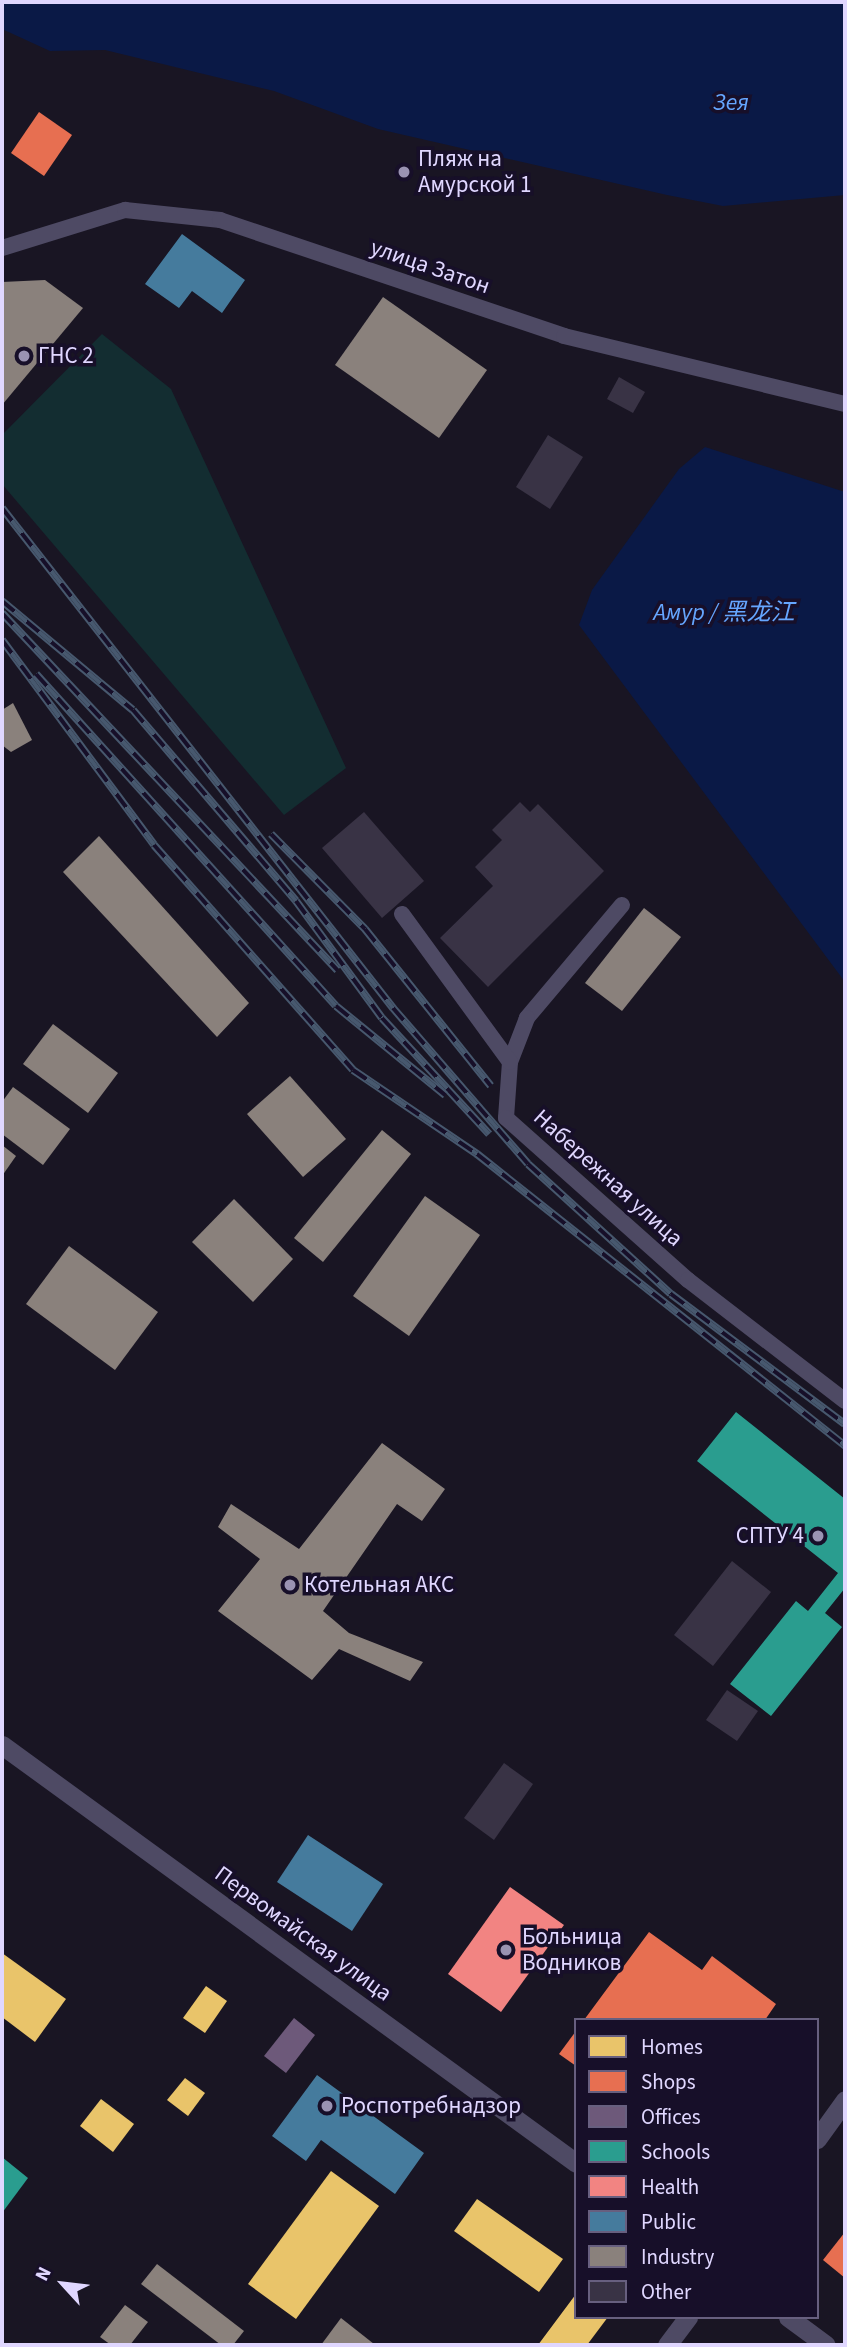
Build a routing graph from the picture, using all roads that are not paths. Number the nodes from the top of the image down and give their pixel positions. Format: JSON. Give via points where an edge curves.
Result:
{"nodes":[{"id":1,"x":2,"y":248,"type":"edge"},
{"id":2,"x":845,"y":404,"type":"edge"},
{"id":3,"x":622,"y":905,"type":"dead end"},
{"id":4,"x":402,"y":914,"type":"dead end"},
{"id":5,"x":510,"y":1062,"type":"junction"},
{"id":6,"x":845,"y":1401,"type":"edge"},
{"id":7,"x":2,"y":1745,"type":"edge"},
{"id":8,"x":845,"y":2100,"type":"edge"},
{"id":9,"x":819,"y":2136,"type":"edge"},
{"id":10,"x":574,"y":2162,"type":"edge"},
{"id":11,"x":686,"y":2319,"type":"edge"},
{"id":12,"x":791,"y":2319,"type":"edge"},
{"id":13,"x":667,"y":2345,"type":"edge"},
{"id":14,"x":826,"y":2345,"type":"edge"}],
"edges":[{"from":1,"to":2,"type":"street","name":"улица Затон","via":[[125,210],[220,220],[564,336]]},
{"from":3,"to":5,"type":"street","name":"Набережная улица","via":[[527,1018]]},
{"from":4,"to":5,"type":"street"},
{"from":5,"to":6,"type":"street","name":"Набережная улица","via":[[506,1118],[688,1280]]},
{"from":7,"to":10,"type":"street","name":"Первомайская улица"},
{"from":8,"to":9,"type":"street"},
{"from":11,"to":13,"type":"street"},
{"from":12,"to":14,"type":"street"}]}
